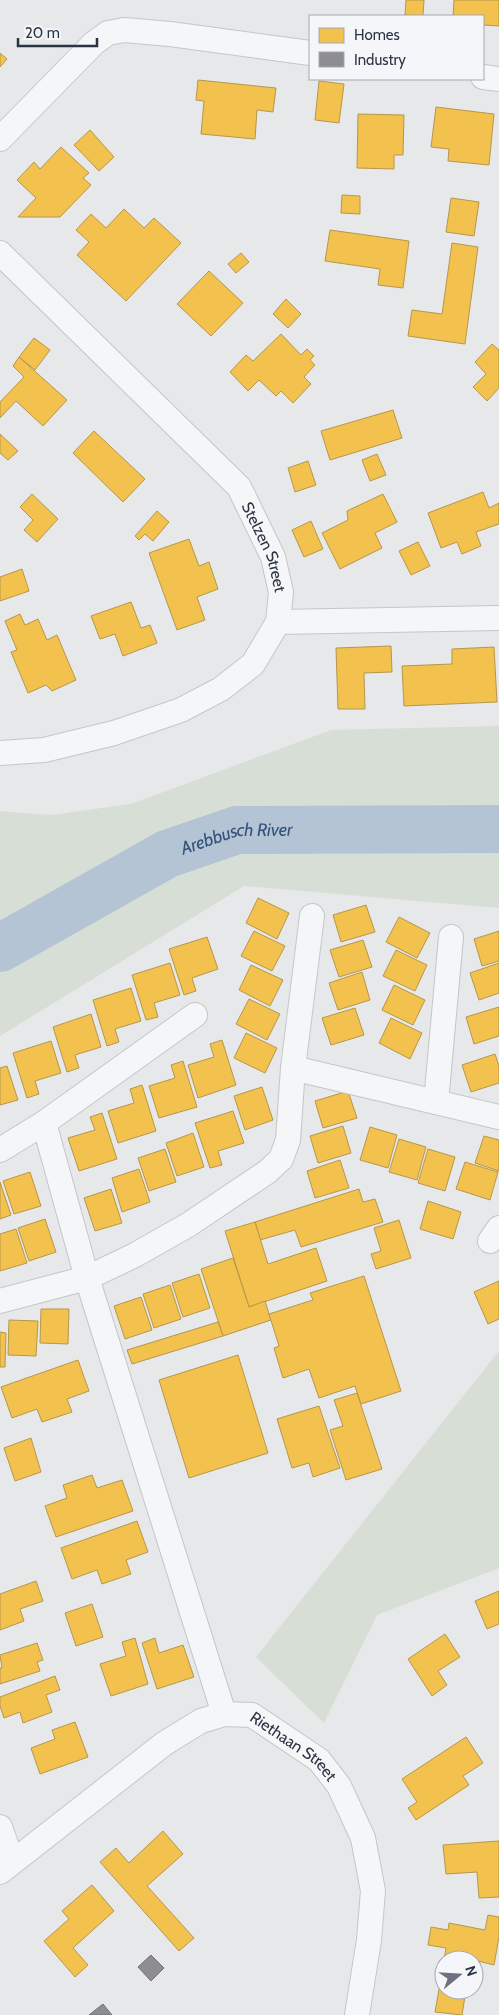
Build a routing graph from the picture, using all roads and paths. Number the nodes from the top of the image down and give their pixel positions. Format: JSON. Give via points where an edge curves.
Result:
{"nodes":[{"id":1,"x":309,"y":53,"type":"edge"},
{"id":2,"x":484,"y":77,"type":"edge"},
{"id":3,"x":499,"y":80,"type":"edge"},
{"id":4,"x":0,"y":139,"type":"edge"},
{"id":5,"x":0,"y":253,"type":"edge"},
{"id":6,"x":499,"y":618,"type":"edge"},
{"id":7,"x":278,"y":622,"type":"junction"},
{"id":8,"x":0,"y":753,"type":"edge"},
{"id":9,"x":312,"y":916,"type":"dead end"},
{"id":10,"x":451,"y":937,"type":"dead end"},
{"id":11,"x":195,"y":1015,"type":"dead end"},
{"id":12,"x":293,"y":1068,"type":"junction"},
{"id":13,"x":436,"y":1102,"type":"junction"},
{"id":14,"x":499,"y":1117,"type":"edge"},
{"id":15,"x":44,"y":1124,"type":"junction"},
{"id":16,"x":0,"y":1150,"type":"edge"},
{"id":17,"x":87,"y":1278,"type":"junction"},
{"id":18,"x":0,"y":1301,"type":"edge"},
{"id":19,"x":224,"y":1714,"type":"junction"},
{"id":20,"x":0,"y":1827,"type":"edge"},
{"id":21,"x":6,"y":1867,"type":"edge"},
{"id":22,"x":357,"y":2015,"type":"edge"}],
"edges":[{"from":1,"to":4,"type":"street","via":[[170,34],[124,30],[108,33],[94,43]]},
{"from":2,"to":3,"type":"street"},
{"from":5,"to":7,"type":"street","name":"Stelzen Street","via":[[239,486],[273,557],[281,592]]},
{"from":6,"to":7,"type":"street"},
{"from":7,"to":8,"type":"street","name":"Stelzen Street","via":[[253,664],[221,689],[181,710],[114,733],[44,750]]},
{"from":9,"to":12,"type":"street"},
{"from":10,"to":13,"type":"street"},
{"from":11,"to":15,"type":"street"},
{"from":12,"to":13,"type":"street"},
{"from":12,"to":17,"type":"street","via":[[288,1140],[281,1159],[188,1225],[135,1256]]},
{"from":13,"to":14,"type":"street"},
{"from":15,"to":16,"type":"street"},
{"from":15,"to":17,"type":"street"},
{"from":17,"to":18,"type":"street"},
{"from":17,"to":19,"type":"street"},
{"from":19,"to":21,"type":"street","name":"Riethaan Street","via":[[201,1721],[165,1744]]},
{"from":19,"to":22,"type":"street","name":"Riethaan Street","via":[[252,1714],[320,1760],[339,1786],[363,1838],[373,1891]]},
{"from":20,"to":21,"type":"street"}]}
